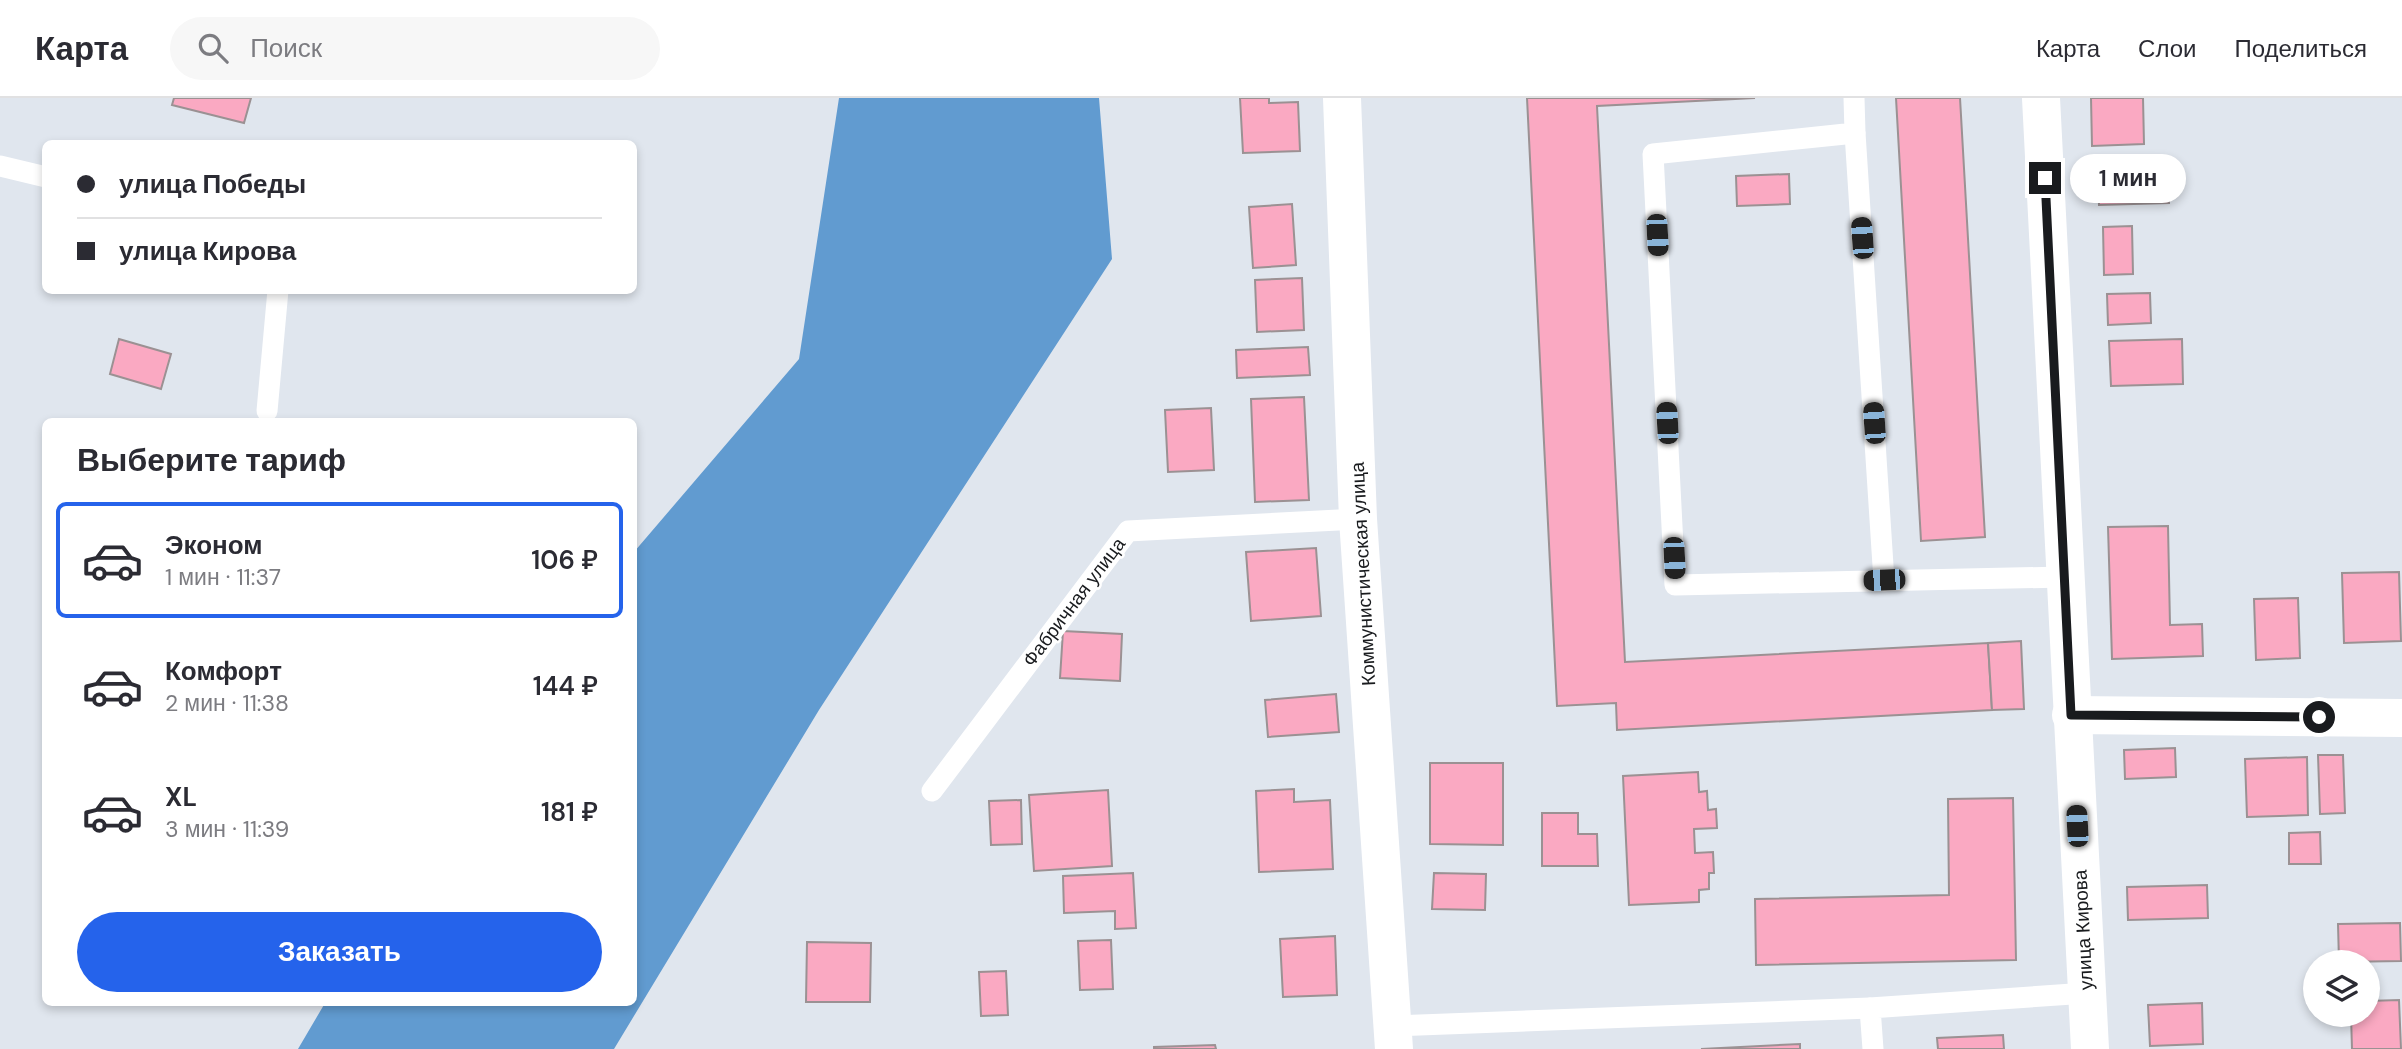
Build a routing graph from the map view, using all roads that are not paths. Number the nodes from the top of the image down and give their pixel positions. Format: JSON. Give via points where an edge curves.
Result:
{"nodes":[{"id":1,"x":1342,"y":98,"type":"edge"},
{"id":2,"x":1854,"y":98,"type":"edge"},
{"id":3,"x":2041,"y":98,"type":"edge"},
{"id":4,"x":1855,"y":133,"type":"junction"},
{"id":5,"x":0,"y":166,"type":"edge"},
{"id":6,"x":42,"y":176,"type":"edge"},
{"id":7,"x":278,"y":294,"type":"edge"},
{"id":8,"x":267,"y":411,"type":"dead end"},
{"id":9,"x":1358,"y":519,"type":"junction"},
{"id":10,"x":2064,"y":577,"type":"junction"},
{"id":11,"x":1884,"y":580,"type":"junction"},
{"id":12,"x":2071,"y":715,"type":"junction"},
{"id":13,"x":2402,"y":718,"type":"edge"},
{"id":14,"x":932,"y":791,"type":"dead end"},
{"id":15,"x":2087,"y":993,"type":"junction"},
{"id":16,"x":1870,"y":1008,"type":"junction"},
{"id":17,"x":1394,"y":1038,"type":"edge"},
{"id":18,"x":1873,"y":1049,"type":"edge"},
{"id":19,"x":2090,"y":1049,"type":"edge"}],
"edges":[{"from":1,"to":9,"type":"street","name":"Коммунистическая улица"},
{"from":2,"to":4,"type":"lane"},
{"from":3,"to":10,"type":"street","name":"улица Кирова"},
{"from":4,"to":11,"type":"lane"},
{"from":4,"to":11,"type":"lane","via":[[1653,154],[1675,585]]},
{"from":5,"to":6,"type":"lane"},
{"from":7,"to":8,"type":"lane"},
{"from":9,"to":14,"type":"lane","name":"Фабричная улица","via":[[1128,531]]},
{"from":9,"to":17,"type":"street","name":"Коммунистическая улица"},
{"from":10,"to":11,"type":"lane"},
{"from":10,"to":12,"type":"street","name":"улица Кирова"},
{"from":12,"to":13,"type":"street"},
{"from":12,"to":15,"type":"street","name":"улица Кирова"},
{"from":15,"to":16,"type":"lane"},
{"from":15,"to":19,"type":"street","name":"улица Кирова"},
{"from":16,"to":17,"type":"lane"},
{"from":16,"to":18,"type":"lane"}]}
